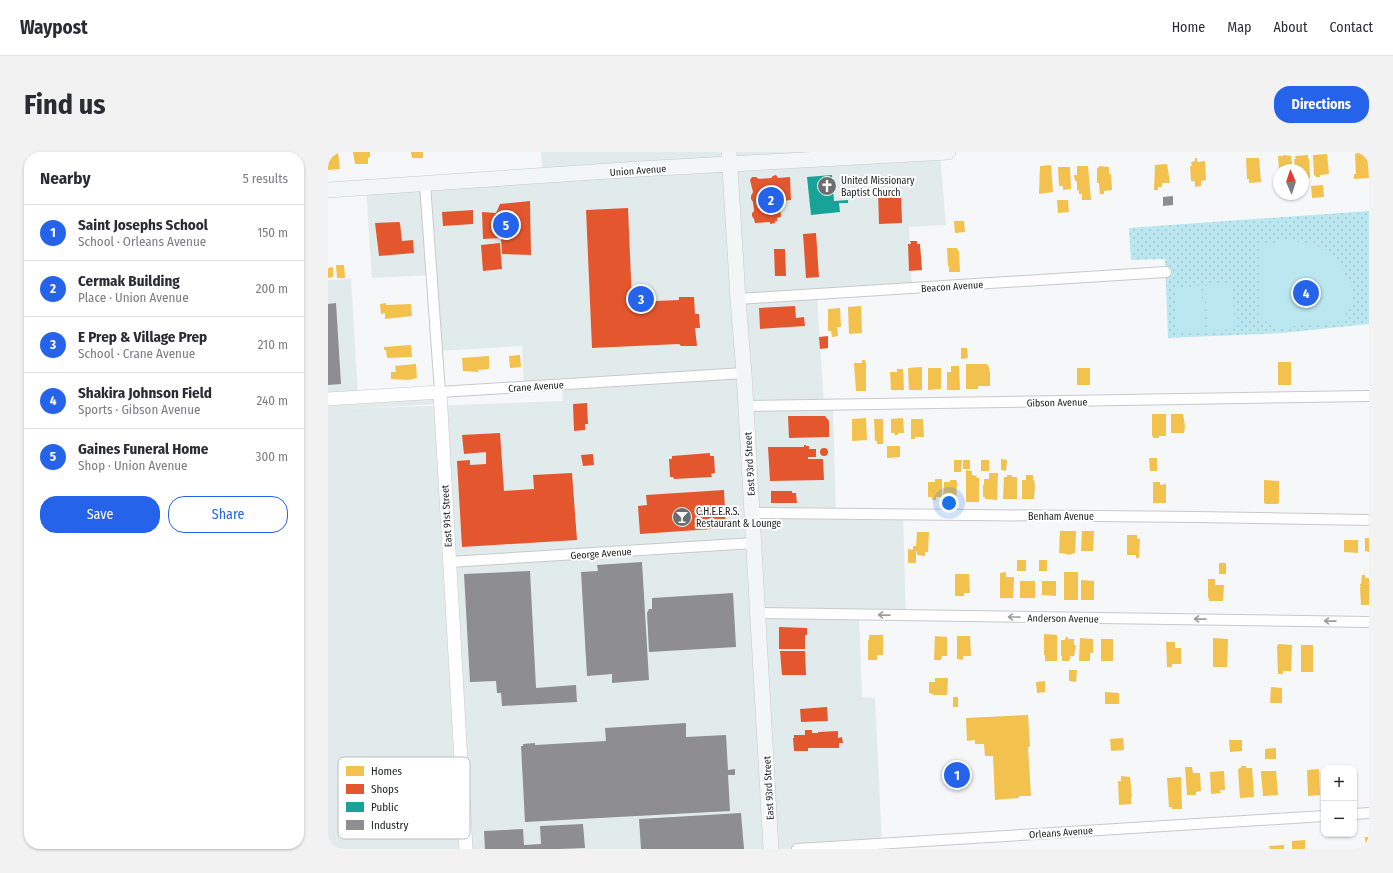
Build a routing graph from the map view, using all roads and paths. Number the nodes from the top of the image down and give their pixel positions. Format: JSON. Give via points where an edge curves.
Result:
{"nodes":[{"id":1,"x":948,"y":152,"type":"edge"},
{"id":2,"x":730,"y":158,"type":"edge"},
{"id":3,"x":426,"y":184,"type":"junction"},
{"id":4,"x":328,"y":190,"type":"edge"},
{"id":5,"x":1166,"y":272,"type":"dead end"},
{"id":6,"x":738,"y":300,"type":"junction"},
{"id":7,"x":744,"y":373,"type":"junction"},
{"id":8,"x":440,"y":392,"type":"junction"},
{"id":9,"x":1369,"y":396,"type":"edge"},
{"id":10,"x":328,"y":399,"type":"edge"},
{"id":11,"x":746,"y":406,"type":"junction"},
{"id":12,"x":752,"y":513,"type":"junction"},
{"id":13,"x":1369,"y":520,"type":"edge"},
{"id":14,"x":754,"y":543,"type":"junction"},
{"id":15,"x":448,"y":562,"type":"junction"},
{"id":16,"x":758,"y":613,"type":"junction"},
{"id":17,"x":1369,"y":622,"type":"edge"},
{"id":18,"x":460,"y":757,"type":"edge"},
{"id":19,"x":1369,"y":813,"type":"edge"},
{"id":20,"x":1357,"y":814,"type":"edge"},
{"id":21,"x":1321,"y":816,"type":"edge"},
{"id":22,"x":465,"y":839,"type":"edge"},
{"id":23,"x":466,"y":849,"type":"edge"},
{"id":24,"x":771,"y":849,"type":"edge"},
{"id":25,"x":798,"y":849,"type":"edge"}],
"edges":[{"from":1,"to":2,"type":"main road","name":"Union Avenue","via":[[842,159]]},
{"from":2,"to":3,"type":"main road","name":"Union Avenue"},
{"from":2,"to":6,"type":"main road","name":"East 93rd Street"},
{"from":3,"to":4,"type":"main road","name":"Union Avenue"},
{"from":3,"to":8,"type":"street","name":"East 91st Street"},
{"from":5,"to":6,"type":"street","name":"Beacon Avenue"},
{"from":6,"to":7,"type":"main road","name":"East 93rd Street"},
{"from":7,"to":8,"type":"street","name":"Crane Avenue"},
{"from":7,"to":11,"type":"main road","name":"East 93rd Street"},
{"from":8,"to":10,"type":"street","name":"Crane Avenue"},
{"from":8,"to":15,"type":"street","name":"East 91st Street"},
{"from":9,"to":11,"type":"street","name":"Gibson Avenue"},
{"from":11,"to":12,"type":"main road","name":"East 93rd Street"},
{"from":12,"to":13,"type":"street","name":"Benham Avenue"},
{"from":12,"to":14,"type":"main road","name":"East 93rd Street"},
{"from":14,"to":15,"type":"street","name":"George Avenue"},
{"from":14,"to":16,"type":"main road","name":"East 93rd Street"},
{"from":15,"to":18,"type":"street","name":"East 91st Street"},
{"from":17,"to":16,"type":"street","name":"Anderson Avenue","one_way":true},
{"from":16,"to":24,"type":"main road","name":"East 93rd Street"},
{"from":19,"to":20,"type":"street"},
{"from":21,"to":25,"type":"street","name":"Orleans Avenue"},
{"from":22,"to":23,"type":"street","name":"East 91st Street"}]}
